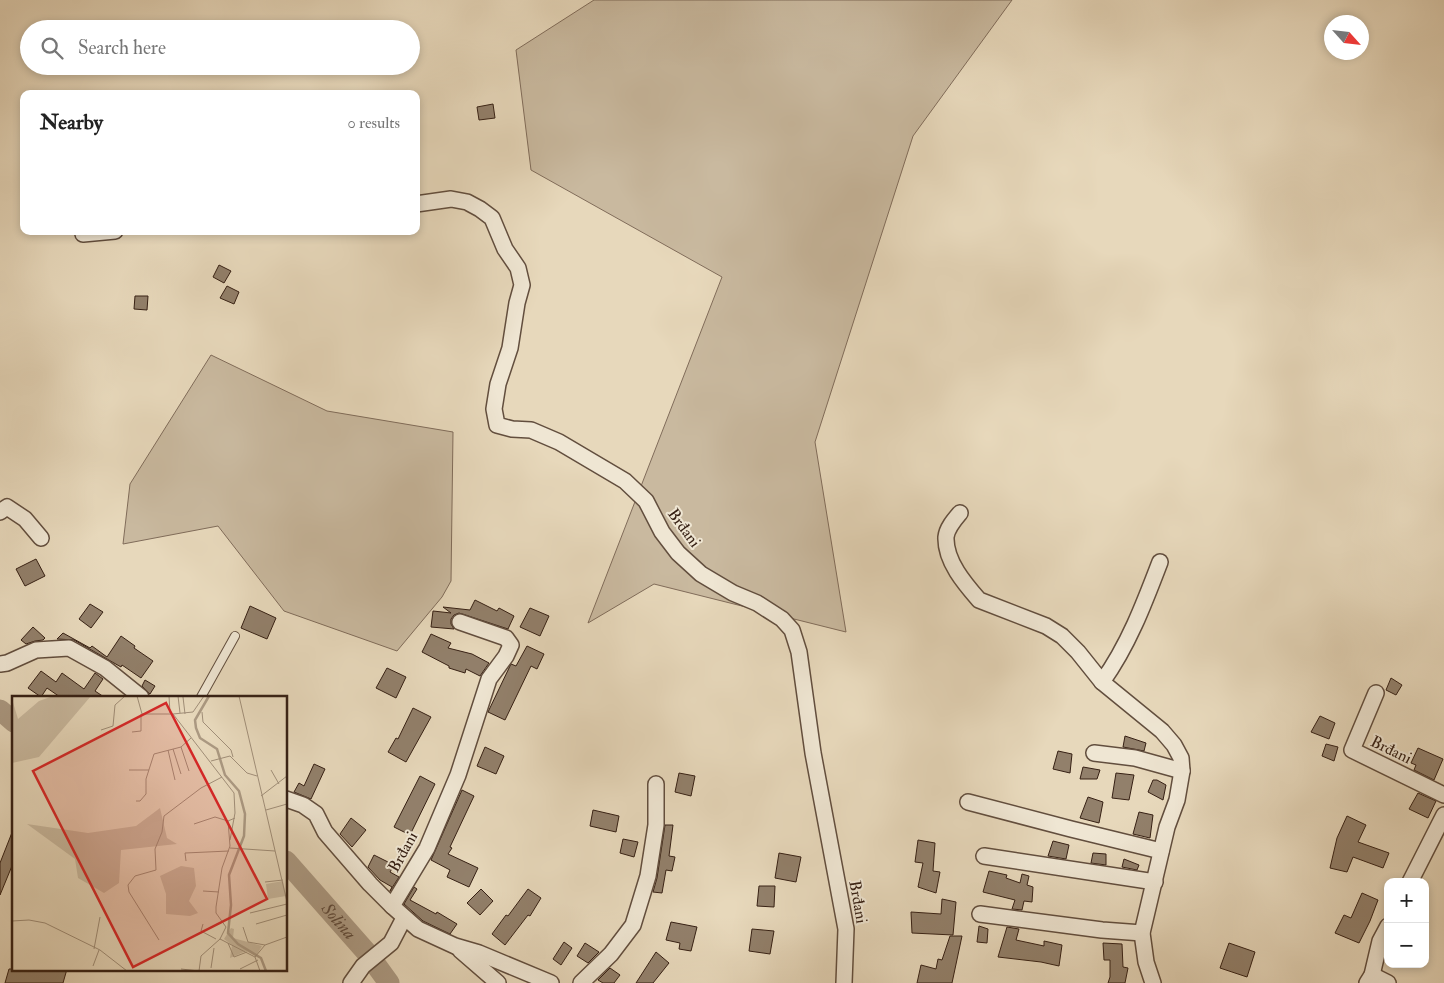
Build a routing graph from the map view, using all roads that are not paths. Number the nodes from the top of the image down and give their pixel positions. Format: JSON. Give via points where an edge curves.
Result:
{"nodes":[{"id":1,"x":420,"y":203,"type":"edge"},
{"id":2,"x":0,"y":512,"type":"edge"},
{"id":3,"x":960,"y":513,"type":"dead end"},
{"id":4,"x":41,"y":538,"type":"dead end"},
{"id":5,"x":1160,"y":562,"type":"dead end"},
{"id":6,"x":460,"y":622,"type":"dead end"},
{"id":7,"x":235,"y":636,"type":"dead end"},
{"id":8,"x":0,"y":664,"type":"edge"},
{"id":9,"x":1102,"y":682,"type":"junction"},
{"id":10,"x":1376,"y":693,"type":"dead end"},
{"id":11,"x":140,"y":696,"type":"edge"},
{"id":12,"x":202,"y":696,"type":"edge"},
{"id":13,"x":1094,"y":753,"type":"dead end"},
{"id":14,"x":1182,"y":771,"type":"junction"},
{"id":15,"x":656,"y":784,"type":"dead end"},
{"id":16,"x":1444,"y":795,"type":"edge"},
{"id":17,"x":288,"y":800,"type":"edge"},
{"id":18,"x":968,"y":802,"type":"dead end"},
{"id":19,"x":1444,"y":815,"type":"edge"},
{"id":20,"x":1161,"y":851,"type":"junction"},
{"id":21,"x":984,"y":856,"type":"dead end"},
{"id":22,"x":1412,"y":878,"type":"edge"},
{"id":23,"x":1156,"y":882,"type":"junction"},
{"id":24,"x":392,"y":906,"type":"junction"},
{"id":25,"x":980,"y":914,"type":"dead end"},
{"id":26,"x":404,"y":918,"type":"junction"},
{"id":27,"x":1142,"y":933,"type":"junction"},
{"id":28,"x":1384,"y":934,"type":"edge"},
{"id":29,"x":455,"y":946,"type":"junction"},
{"id":30,"x":1370,"y":979,"type":"edge"},
{"id":31,"x":351,"y":983,"type":"edge"},
{"id":32,"x":498,"y":983,"type":"edge"},
{"id":33,"x":551,"y":983,"type":"edge"},
{"id":34,"x":581,"y":983,"type":"edge"},
{"id":35,"x":844,"y":983,"type":"edge"},
{"id":36,"x":1153,"y":983,"type":"edge"},
{"id":37,"x":1388,"y":983,"type":"edge"}],
"edges":[{"from":1,"to":35,"type":"street","name":"Brđani","via":[[451,199],[480,209],[492,218],[505,249],[518,268],[522,285],[510,348],[498,384],[494,409],[497,425],[531,430],[559,442],[625,481],[646,501],[662,532],[678,553],[701,574],[782,619],[792,630],[799,652],[813,754],[846,929]]},
{"from":2,"to":4,"type":"street","via":[[7,507],[25,519]]},
{"from":3,"to":9,"type":"street","via":[[946,538],[949,554],[972,592],[979,600],[1046,626],[1062,636]]},
{"from":5,"to":9,"type":"street","via":[[1117,661]]},
{"from":6,"to":24,"type":"street","name":"Brđani","via":[[506,638],[511,644],[489,679],[458,775],[427,848]]},
{"from":7,"to":12,"type":"lane"},
{"from":8,"to":11,"type":"street","via":[[36,650],[69,648],[105,668]]},
{"from":9,"to":14,"type":"street","via":[[1162,731],[1181,758]]},
{"from":10,"to":16,"type":"street","name":"Brđani","via":[[1352,750]]},
{"from":13,"to":14,"type":"street","via":[[1135,758]]},
{"from":14,"to":20,"type":"street","via":[[1177,800]]},
{"from":15,"to":34,"type":"street","via":[[656,825],[648,876],[634,925],[611,954]]},
{"from":17,"to":24,"type":"street","name":"Brđani","via":[[316,814],[325,832]]},
{"from":18,"to":20,"type":"street"},
{"from":19,"to":22,"type":"street"},
{"from":20,"to":23,"type":"street"},
{"from":21,"to":23,"type":"street"},
{"from":23,"to":27,"type":"street"},
{"from":24,"to":26,"type":"street","name":"Brđani"},
{"from":25,"to":27,"type":"street"},
{"from":26,"to":29,"type":"street","name":"Brđani","via":[[418,929]]},
{"from":26,"to":31,"type":"street","via":[[391,943],[363,966]]},
{"from":27,"to":36,"type":"street"},
{"from":28,"to":30,"type":"street"},
{"from":29,"to":32,"type":"street"},
{"from":29,"to":33,"type":"street"},
{"from":30,"to":37,"type":"street"}]}
